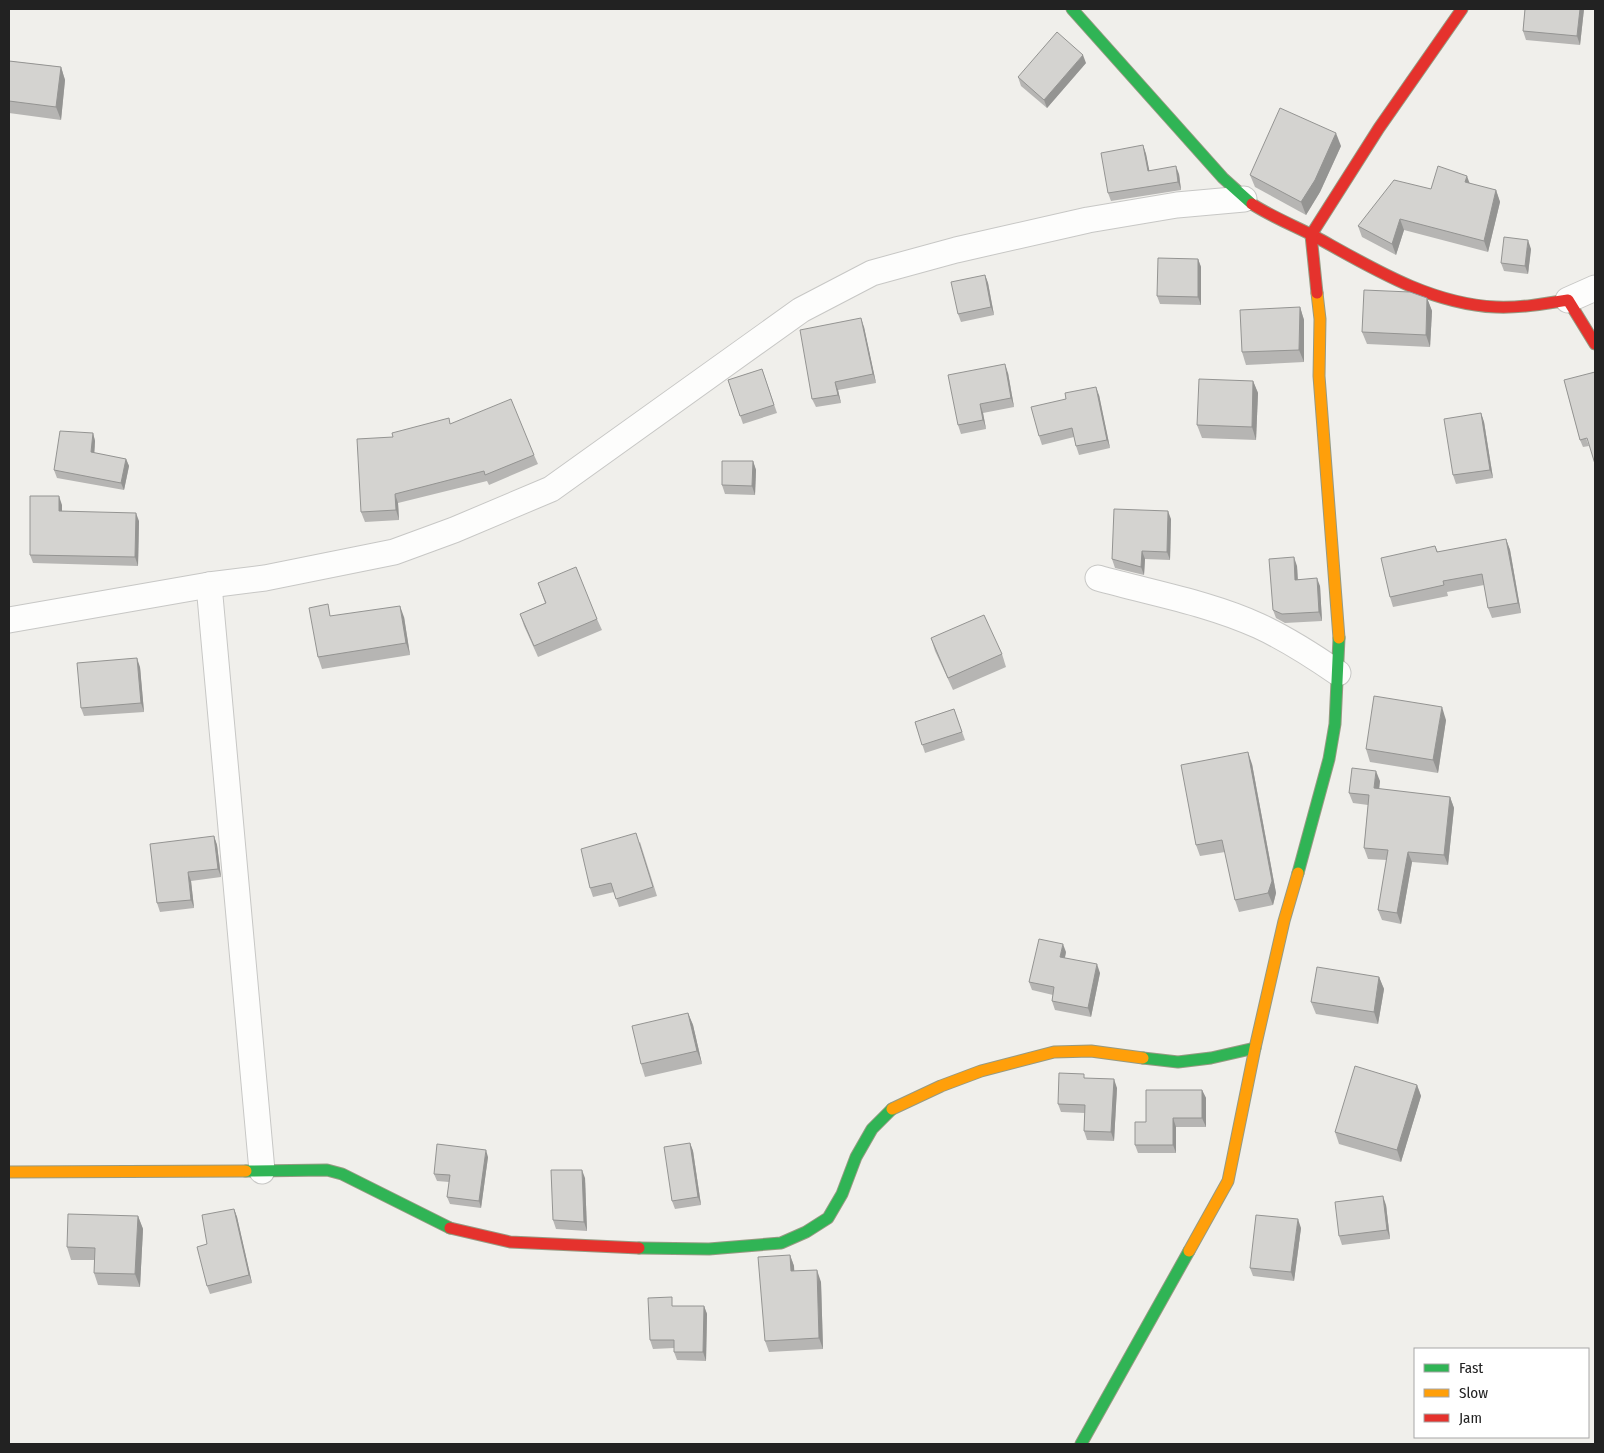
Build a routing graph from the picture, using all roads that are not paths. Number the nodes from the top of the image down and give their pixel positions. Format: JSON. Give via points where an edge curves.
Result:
{"nodes":[{"id":1,"x":1072,"y":9,"type":"edge"},
{"id":2,"x":1462,"y":9,"type":"edge"},
{"id":3,"x":1244,"y":199,"type":"junction"},
{"id":4,"x":1311,"y":235,"type":"junction"},
{"id":5,"x":1595,"y":288,"type":"edge"},
{"id":6,"x":1568,"y":300,"type":"junction"},
{"id":7,"x":1595,"y":344,"type":"edge"},
{"id":8,"x":1098,"y":578,"type":"dead end"},
{"id":9,"x":209,"y":585,"type":"junction"},
{"id":10,"x":9,"y":620,"type":"edge"},
{"id":11,"x":1338,"y":673,"type":"junction"},
{"id":12,"x":1255,"y":1048,"type":"junction"},
{"id":13,"x":262,"y":1171,"type":"junction"},
{"id":14,"x":9,"y":1172,"type":"edge"},
{"id":15,"x":1081,"y":1444,"type":"edge"}],
"edges":[{"from":1,"to":3,"type":"street"},
{"from":2,"to":4,"type":"street","via":[[1379,128]]},
{"from":3,"to":4,"type":"street"},
{"from":3,"to":9,"type":"street","via":[[1177,204],[1088,220],[872,273],[801,310],[551,489],[394,552],[265,578]]},
{"from":4,"to":6,"type":"street","via":[[1403,285],[1437,298],[1506,307],[1540,306]]},
{"from":4,"to":11,"type":"street","via":[[1320,319],[1319,376],[1336,574]]},
{"from":5,"to":6,"type":"street"},
{"from":6,"to":7,"type":"street"},
{"from":8,"to":11,"type":"street","via":[[1217,611],[1258,626],[1300,647]]},
{"from":9,"to":10,"type":"street"},
{"from":9,"to":13,"type":"street"},
{"from":11,"to":12,"type":"street","via":[[1329,759],[1284,921]]},
{"from":12,"to":13,"type":"street","via":[[1178,1062],[1091,1050],[1054,1052],[981,1071],[941,1086],[895,1106],[872,1129],[828,1218],[781,1243],[709,1249],[510,1242],[458,1231],[409,1210],[342,1174],[327,1170]]},
{"from":12,"to":15,"type":"street","via":[[1228,1181]]},
{"from":13,"to":14,"type":"street"}]}
